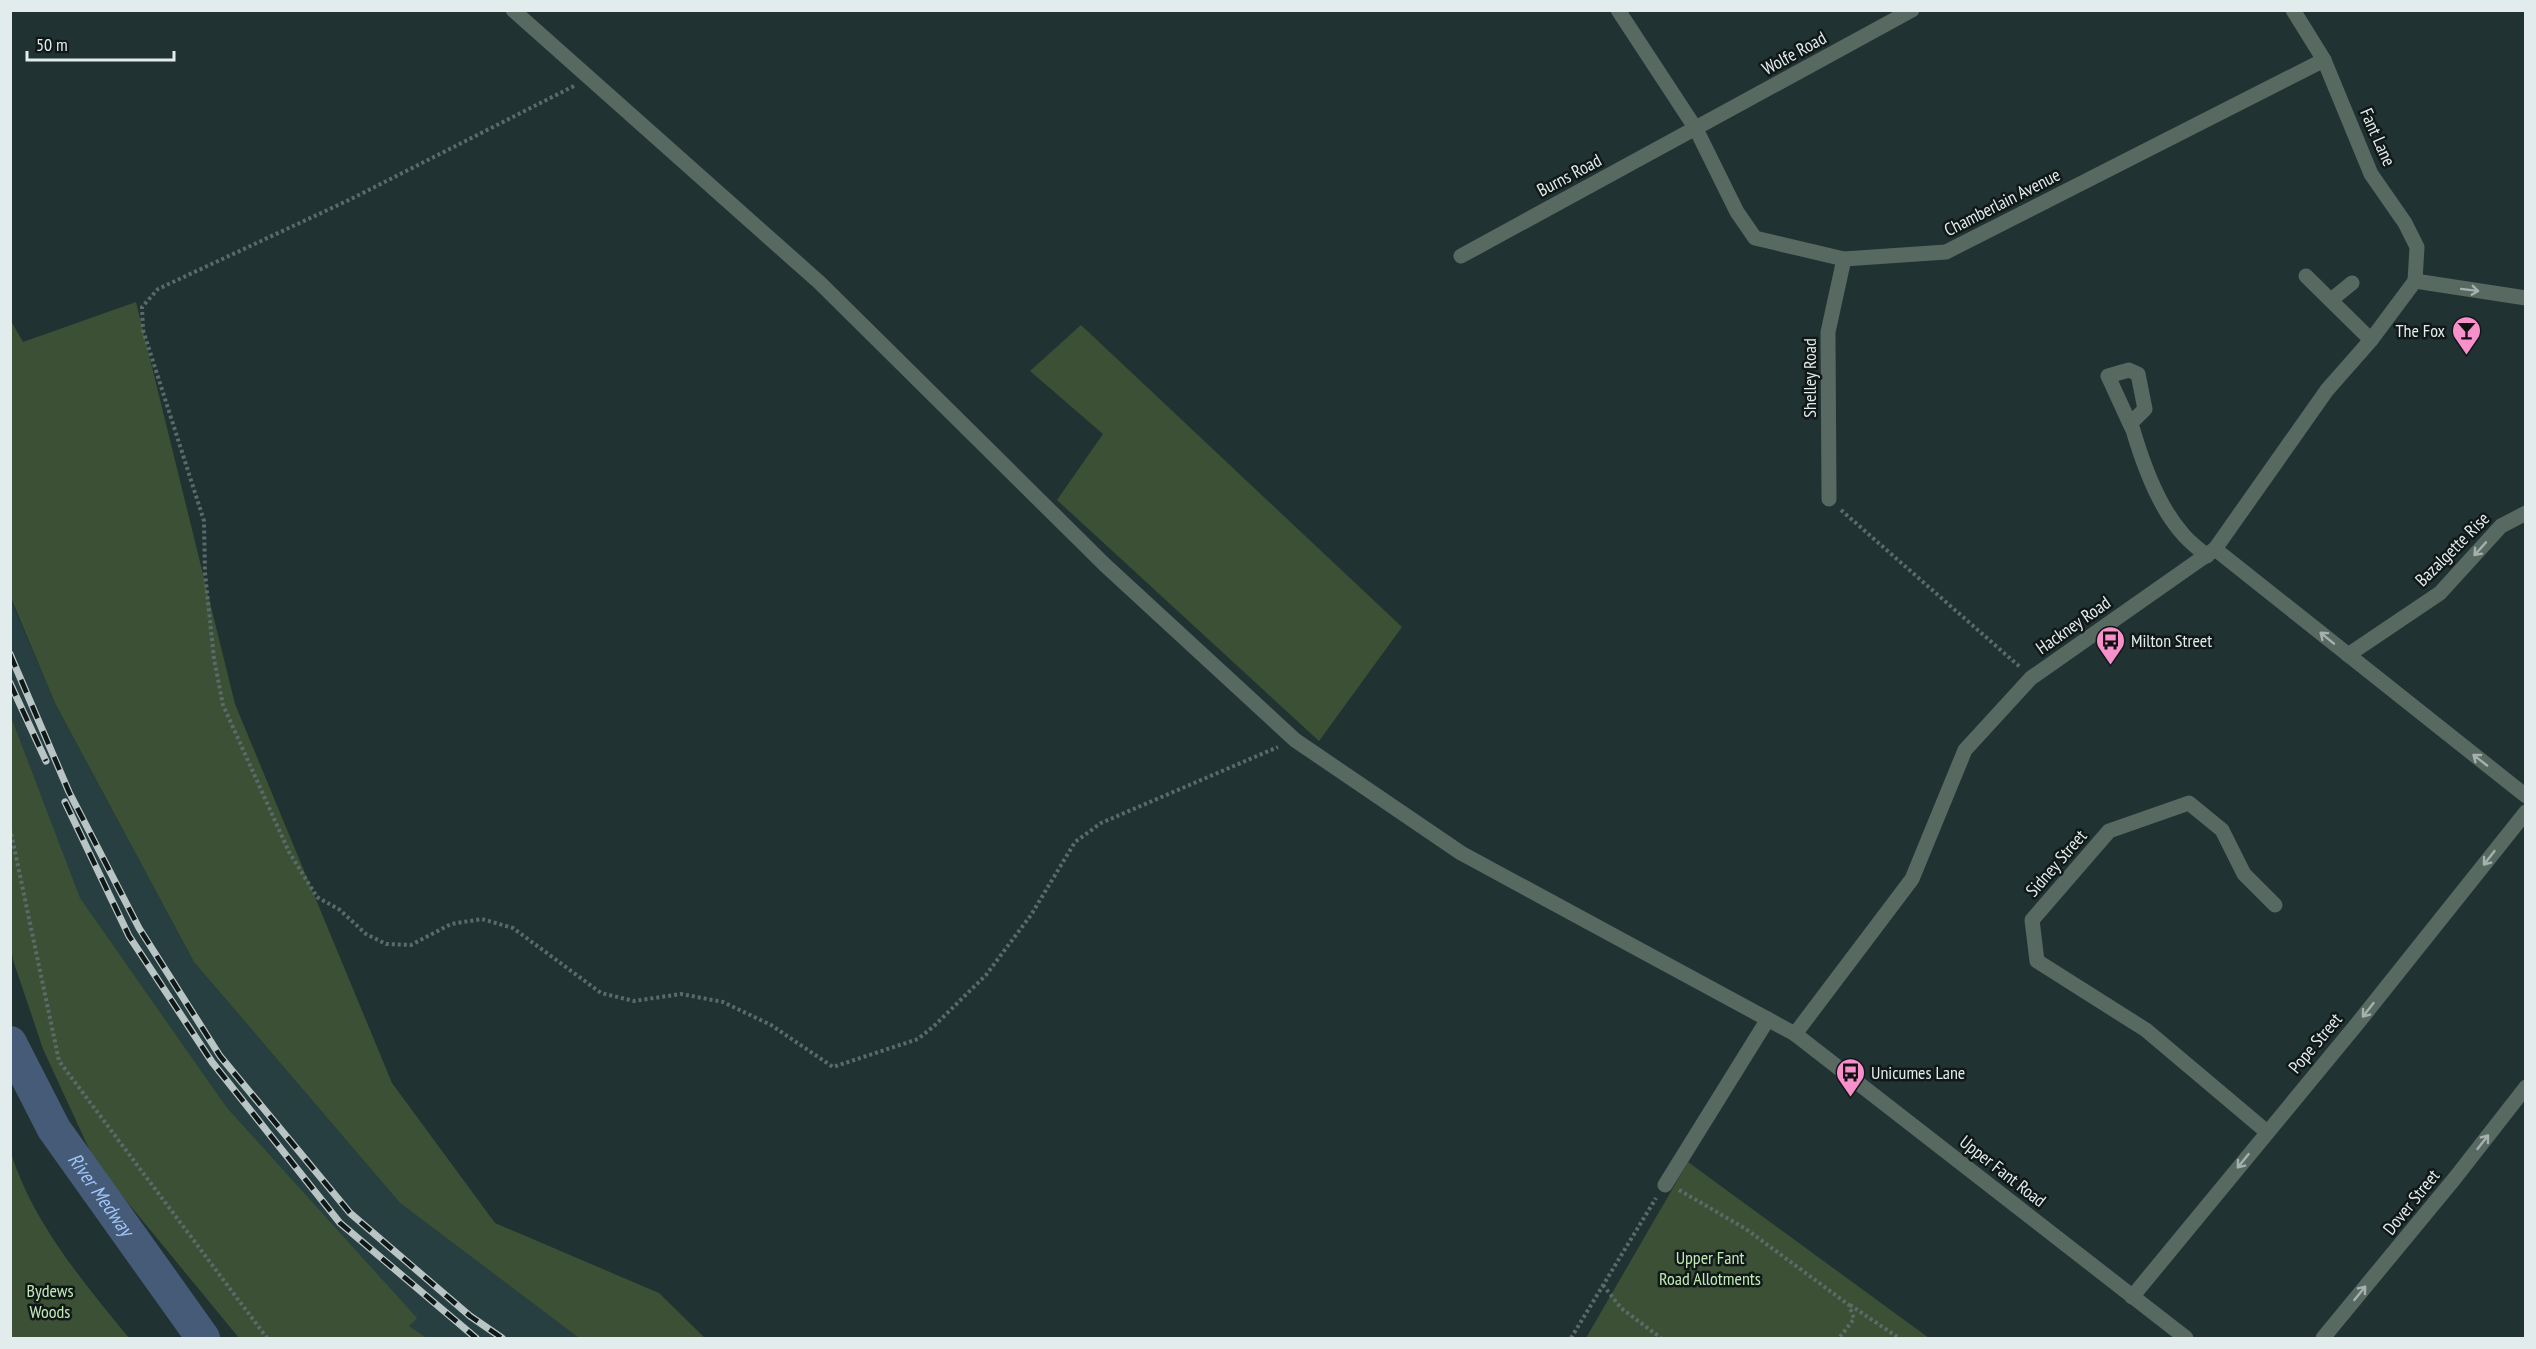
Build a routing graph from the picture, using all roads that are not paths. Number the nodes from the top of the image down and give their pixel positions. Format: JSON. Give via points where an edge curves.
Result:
{"nodes":[{"id":1,"x":513,"y":10,"type":"edge"},
{"id":2,"x":1618,"y":10,"type":"edge"},
{"id":3,"x":1912,"y":10,"type":"edge"},
{"id":4,"x":2293,"y":10,"type":"edge"},
{"id":5,"x":2324,"y":60,"type":"junction"},
{"id":6,"x":1696,"y":129,"type":"junction"},
{"id":7,"x":1461,"y":256,"type":"dead end"},
{"id":8,"x":1844,"y":259,"type":"junction"},
{"id":9,"x":2306,"y":276,"type":"dead end"},
{"id":10,"x":2415,"y":281,"type":"junction"},
{"id":11,"x":2352,"y":283,"type":"dead end"},
{"id":12,"x":2526,"y":298,"type":"edge"},
{"id":13,"x":2331,"y":300,"type":"junction"},
{"id":14,"x":2371,"y":340,"type":"junction"},
{"id":15,"x":2130,"y":424,"type":"dead end"},
{"id":16,"x":1829,"y":499,"type":"road end"},
{"id":17,"x":2526,"y":513,"type":"edge"},
{"id":18,"x":2211,"y":553,"type":"junction"},
{"id":19,"x":2348,"y":655,"type":"junction"},
{"id":20,"x":2525,"y":793,"type":"edge"},
{"id":21,"x":2526,"y":812,"type":"edge"},
{"id":22,"x":2275,"y":905,"type":"dead end"},
{"id":23,"x":1768,"y":1019,"type":"junction"},
{"id":24,"x":1796,"y":1034,"type":"junction"},
{"id":25,"x":2526,"y":1088,"type":"edge"},
{"id":26,"x":2266,"y":1132,"type":"junction"},
{"id":27,"x":1665,"y":1185,"type":"road end"},
{"id":28,"x":2132,"y":1298,"type":"junction"},
{"id":29,"x":2186,"y":1338,"type":"edge"},
{"id":30,"x":2323,"y":1338,"type":"edge"}],
"edges":[{"from":1,"to":23,"type":"street","name":"Upper Fant Road","via":[[820,283],[1105,565],[1295,740],[1461,853]]},
{"from":2,"to":6,"type":"street","name":"Chamberlain Avenue"},
{"from":3,"to":6,"type":"street","name":"Wolfe Road"},
{"from":4,"to":5,"type":"street","name":"Fant Lane"},
{"from":5,"to":8,"type":"street","name":"Chamberlain Avenue","via":[[1946,252]]},
{"from":5,"to":10,"type":"street","name":"Fant Lane","via":[[2371,174],[2417,247]]},
{"from":6,"to":7,"type":"street","name":"Burns Road"},
{"from":6,"to":8,"type":"street","name":"Chamberlain Avenue","via":[[1737,212],[1755,238]]},
{"from":8,"to":16,"type":"street","name":"Shelley Road","via":[[1828,332]]},
{"from":9,"to":13,"type":"street"},
{"from":10,"to":12,"type":"street","one_way":true},
{"from":10,"to":14,"type":"street","name":"Hackney Road"},
{"from":11,"to":13,"type":"street"},
{"from":13,"to":14,"type":"street"},
{"from":14,"to":18,"type":"street","name":"Hackney Road","via":[[2327,390]]},
{"from":15,"to":18,"type":"street","via":[[2168,514],[2182,534]]},
{"from":17,"to":19,"type":"street","name":"Bazalgette Rise","one_way":true,"via":[[2501,526],[2440,593]]},
{"from":19,"to":18,"type":"street","one_way":true},
{"from":18,"to":24,"type":"street","name":"Hackney Road","via":[[2031,678],[1965,750],[1912,879]]},
{"from":20,"to":19,"type":"street","one_way":true},
{"from":21,"to":26,"type":"street","name":"Pope Street","one_way":true},
{"from":22,"to":26,"type":"street","name":"Sidney Street","via":[[2244,874],[2222,830],[2189,803],[2109,831],[2032,920],[2037,961],[2146,1030]]},
{"from":23,"to":24,"type":"street","name":"Upper Fant Road"},
{"from":23,"to":27,"type":"street"},
{"from":24,"to":28,"type":"street","name":"Upper Fant Road"},
{"from":30,"to":25,"type":"street","name":"Dover Street","one_way":true},
{"from":26,"to":28,"type":"street","name":"Pope Street","one_way":true},
{"from":28,"to":29,"type":"street","name":"Upper Fant Road"}]}
